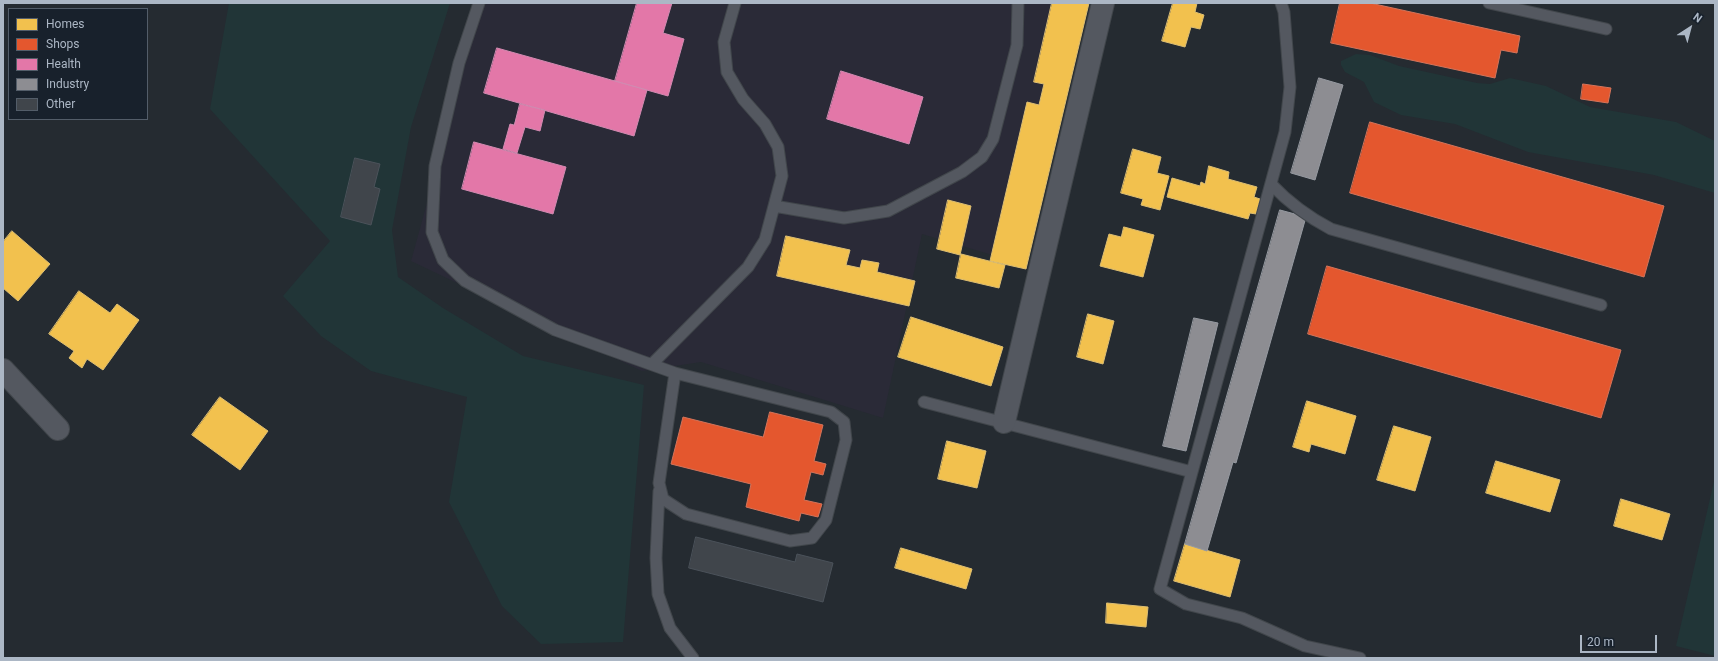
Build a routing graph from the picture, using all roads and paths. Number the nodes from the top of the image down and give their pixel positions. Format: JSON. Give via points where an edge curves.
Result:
{"nodes":[{"id":1,"x":479,"y":3,"type":"edge"},
{"id":2,"x":735,"y":3,"type":"edge"},
{"id":3,"x":1018,"y":3,"type":"edge"},
{"id":4,"x":1103,"y":3,"type":"edge"},
{"id":5,"x":1281,"y":3,"type":"edge"},
{"id":6,"x":1488,"y":3,"type":"edge"},
{"id":7,"x":1606,"y":29,"type":"dead end"},
{"id":8,"x":1271,"y":184,"type":"junction"},
{"id":9,"x":774,"y":206,"type":"junction"},
{"id":10,"x":1601,"y":305,"type":"dead end"},
{"id":11,"x":652,"y":364,"type":"junction"},
{"id":12,"x":3,"y":370,"type":"edge"},
{"id":13,"x":675,"y":373,"type":"junction"},
{"id":14,"x":924,"y":402,"type":"dead end"},
{"id":15,"x":1004,"y":422,"type":"junction"},
{"id":16,"x":58,"y":429,"type":"dead end"},
{"id":17,"x":1192,"y":472,"type":"junction"},
{"id":18,"x":659,"y":483,"type":"junction"},
{"id":19,"x":693,"y":658,"type":"edge"},
{"id":20,"x":1360,"y":658,"type":"edge"}],
"edges":[{"from":1,"to":11,"type":"lane","via":[[459,63],[435,166],[432,232],[443,260],[465,281],[555,330]]},
{"from":2,"to":9,"type":"lane","via":[[724,42],[727,72],[743,99],[765,124],[778,147],[782,176]]},
{"from":3,"to":9,"type":"lane","via":[[1017,45],[993,140],[982,157],[962,172],[888,211],[844,218]]},
{"from":4,"to":15,"type":"street"},
{"from":5,"to":8,"type":"lane","via":[[1284,12],[1290,87],[1285,132]]},
{"from":6,"to":7,"type":"lane"},
{"from":8,"to":10,"type":"lane","via":[[1287,201],[1331,229]]},
{"from":8,"to":17,"type":"lane"},
{"from":9,"to":11,"type":"lane","via":[[765,240],[748,267]]},
{"from":11,"to":13,"type":"lane"},
{"from":12,"to":16,"type":"street"},
{"from":13,"to":18,"type":"lane"},
{"from":13,"to":18,"type":"lane","via":[[830,412],[844,422],[846,440],[826,520],[812,538],[790,541],[686,514],[663,499]]},
{"from":14,"to":15,"type":"lane"},
{"from":15,"to":17,"type":"lane"},
{"from":17,"to":20,"type":"lane","via":[[1160,589],[1186,604],[1242,618],[1304,646]]},
{"from":18,"to":19,"type":"lane","via":[[656,558],[658,594],[670,628]]}]}
